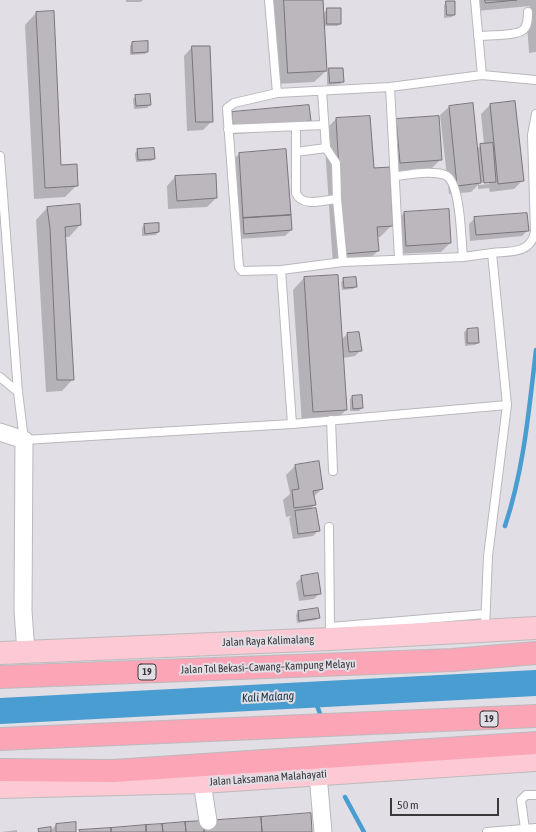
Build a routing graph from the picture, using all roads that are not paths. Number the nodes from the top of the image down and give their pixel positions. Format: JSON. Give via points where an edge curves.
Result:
{"nodes":[{"id":1,"x":269,"y":0,"type":"edge"},
{"id":2,"x":475,"y":0,"type":"edge"},
{"id":3,"x":528,"y":12,"type":"dead end"},
{"id":4,"x":478,"y":36,"type":"junction"},
{"id":5,"x":482,"y":76,"type":"junction"},
{"id":6,"x":536,"y":80,"type":"edge"},
{"id":7,"x":390,"y":87,"type":"junction"},
{"id":8,"x":322,"y":91,"type":"junction"},
{"id":9,"x":276,"y":93,"type":"junction"},
{"id":10,"x":536,"y":114,"type":"edge"},
{"id":11,"x":324,"y":125,"type":"junction"},
{"id":12,"x":296,"y":126,"type":"junction"},
{"id":13,"x":228,"y":129,"type":"junction"},
{"id":14,"x":326,"y":148,"type":"junction"},
{"id":15,"x":296,"y":152,"type":"junction"},
{"id":16,"x":0,"y":156,"type":"edge"},
{"id":17,"x":396,"y":176,"type":"junction"},
{"id":18,"x":337,"y":199,"type":"junction"},
{"id":19,"x":492,"y":253,"type":"junction"},
{"id":20,"x":463,"y":256,"type":"junction"},
{"id":21,"x":399,"y":258,"type":"junction"},
{"id":22,"x":343,"y":262,"type":"junction"},
{"id":23,"x":281,"y":270,"type":"junction"},
{"id":24,"x":0,"y":377,"type":"edge"},
{"id":25,"x":18,"y":392,"type":"junction"},
{"id":26,"x":507,"y":405,"type":"junction"},
{"id":27,"x":331,"y":420,"type":"junction"},
{"id":28,"x":292,"y":424,"type":"junction"},
{"id":29,"x":0,"y":432,"type":"edge"},
{"id":30,"x":24,"y":440,"type":"junction"},
{"id":31,"x":333,"y":471,"type":"dead end"},
{"id":32,"x":329,"y":527,"type":"dead end"},
{"id":33,"x":485,"y":622,"type":"junction"},
{"id":34,"x":536,"y":628,"type":"edge"},
{"id":35,"x":330,"y":633,"type":"junction"},
{"id":36,"x":26,"y":652,"type":"junction"},
{"id":37,"x":0,"y":653,"type":"edge"},
{"id":38,"x":536,"y":653,"type":"edge"},
{"id":39,"x":0,"y":677,"type":"edge"},
{"id":40,"x":536,"y":716,"type":"edge"},
{"id":41,"x":0,"y":739,"type":"edge"},
{"id":42,"x":536,"y":743,"type":"edge"},
{"id":43,"x":536,"y":760,"type":"edge"},
{"id":44,"x":0,"y":770,"type":"edge"},
{"id":45,"x":322,"y":775,"type":"junction"},
{"id":46,"x":202,"y":782,"type":"junction"},
{"id":47,"x":0,"y":787,"type":"edge"},
{"id":48,"x":536,"y":795,"type":"edge"},
{"id":49,"x":208,"y":821,"type":"dead end"},
{"id":50,"x":536,"y":828,"type":"edge"},
{"id":51,"x":524,"y":829,"type":"junction"},
{"id":52,"x":323,"y":832,"type":"edge"},
{"id":53,"x":487,"y":832,"type":"edge"}],
"edges":[{"from":1,"to":9,"type":"lane"},
{"from":2,"to":4,"type":"lane"},
{"from":3,"to":4,"type":"lane","via":[[524,30]]},
{"from":4,"to":5,"type":"lane"},
{"from":5,"to":6,"type":"lane"},
{"from":5,"to":7,"type":"lane"},
{"from":7,"to":8,"type":"lane"},
{"from":7,"to":17,"type":"lane"},
{"from":8,"to":9,"type":"lane"},
{"from":8,"to":11,"type":"lane"},
{"from":9,"to":13,"type":"lane","via":[[229,105],[226,108]]},
{"from":10,"to":19,"type":"lane","via":[[532,135],[535,232],[533,240],[522,250]]},
{"from":11,"to":12,"type":"lane"},
{"from":11,"to":14,"type":"lane"},
{"from":12,"to":13,"type":"lane"},
{"from":12,"to":15,"type":"lane"},
{"from":13,"to":23,"type":"lane","via":[[239,267],[246,272]]},
{"from":14,"to":15,"type":"lane"},
{"from":14,"to":18,"type":"lane","via":[[336,162]]},
{"from":15,"to":18,"type":"lane","via":[[298,198],[305,202]]},
{"from":16,"to":25,"type":"lane"},
{"from":17,"to":20,"type":"lane","via":[[433,173],[446,175],[453,181],[458,203]]},
{"from":17,"to":21,"type":"lane"},
{"from":18,"to":22,"type":"lane"},
{"from":19,"to":20,"type":"lane"},
{"from":19,"to":26,"type":"lane"},
{"from":20,"to":21,"type":"lane"},
{"from":21,"to":22,"type":"lane"},
{"from":22,"to":23,"type":"lane"},
{"from":23,"to":28,"type":"lane"},
{"from":24,"to":25,"type":"lane"},
{"from":25,"to":30,"type":"lane"},
{"from":26,"to":27,"type":"lane"},
{"from":26,"to":33,"type":"lane","via":[[488,556]]},
{"from":27,"to":28,"type":"lane"},
{"from":27,"to":31,"type":"lane"},
{"from":28,"to":30,"type":"lane"},
{"from":29,"to":30,"type":"street"},
{"from":30,"to":36,"type":"street","via":[[23,611]]},
{"from":32,"to":35,"type":"lane"},
{"from":33,"to":34,"type":"main road","name":"Jalan Raya Kalimalang"},
{"from":33,"to":35,"type":"main road","name":"Jalan Raya Kalimalang"},
{"from":35,"to":36,"type":"main road","name":"Jalan Raya Kalimalang"},
{"from":36,"to":37,"type":"main road","name":"Jalan Raya Kalimalang"},
{"from":38,"to":39,"type":"highway","name":"Jalan Tol Bekasi–Cawang–Kampung Melayu","number":"19","via":[[453,660]]},
{"from":40,"to":41,"type":"highway","number":"19"},
{"from":42,"to":44,"type":"highway","via":[[113,771]]},
{"from":43,"to":45,"type":"main road","name":"Jalan Laksamana Malahayati"},
{"from":45,"to":46,"type":"main road","name":"Jalan Laksamana Malahayati"},
{"from":45,"to":52,"type":"street"},
{"from":46,"to":47,"type":"main road","name":"Jalan Laksamana Malahayati"},
{"from":46,"to":49,"type":"street"},
{"from":48,"to":51,"type":"lane","via":[[526,795],[521,800]]},
{"from":50,"to":51,"type":"lane"},
{"from":51,"to":53,"type":"lane"}]}
